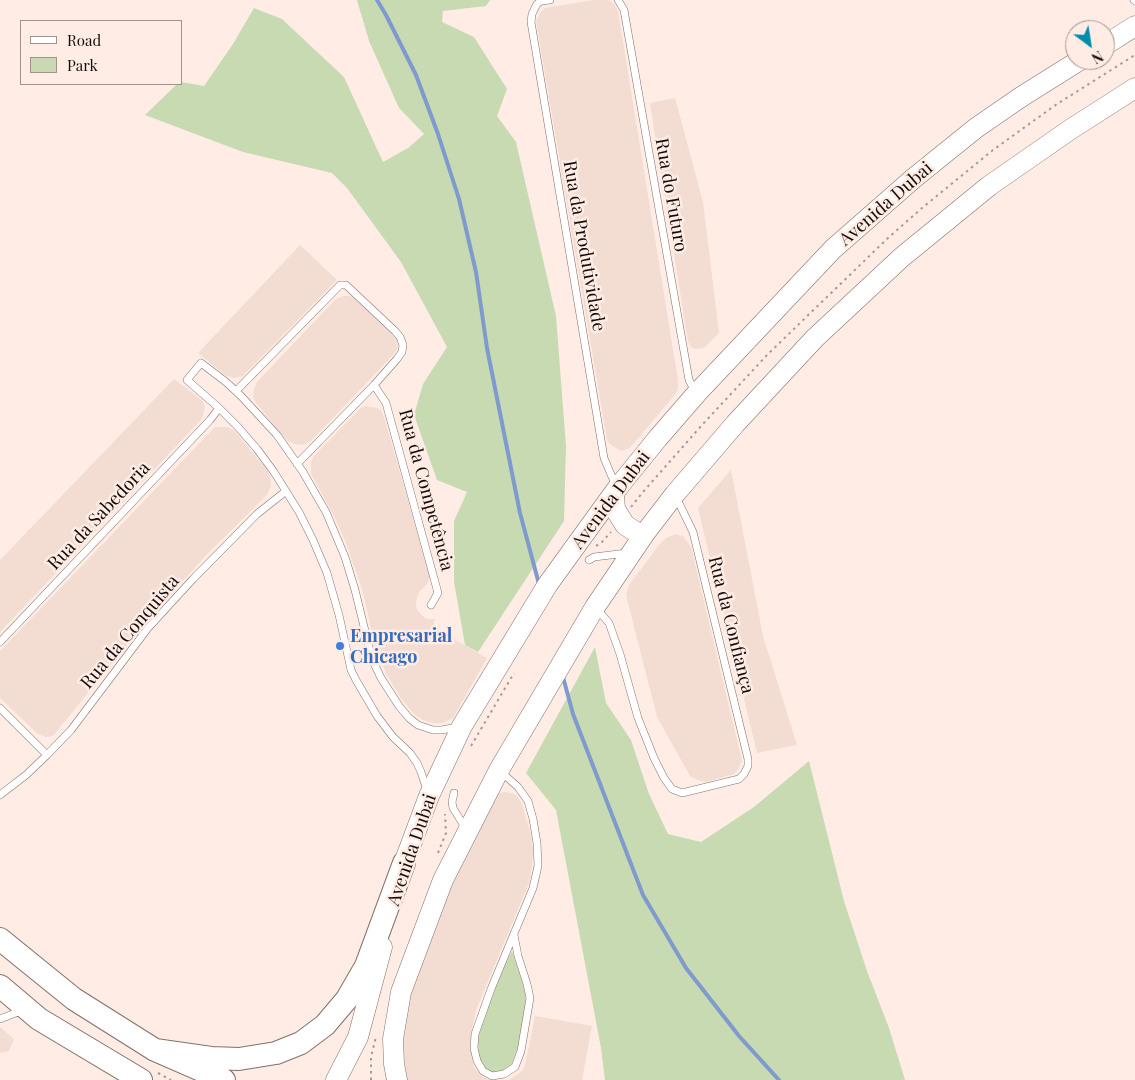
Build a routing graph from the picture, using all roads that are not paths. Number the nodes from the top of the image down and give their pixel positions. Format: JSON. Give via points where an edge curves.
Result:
{"nodes":[{"id":1,"x":550,"y":0,"type":"edge"},
{"id":2,"x":619,"y":0,"type":"edge"},
{"id":3,"x":1135,"y":26,"type":"edge"},
{"id":4,"x":1115,"y":39,"type":"edge"},
{"id":5,"x":1065,"y":69,"type":"edge"},
{"id":6,"x":1135,"y":88,"type":"edge"},
{"id":7,"x":374,"y":385,"type":"junction"},
{"id":8,"x":236,"y":391,"type":"junction"},
{"id":9,"x":697,"y":393,"type":"junction"},
{"id":10,"x":219,"y":408,"type":"junction"},
{"id":11,"x":297,"y":464,"type":"junction"},
{"id":12,"x":616,"y":490,"type":"junction"},
{"id":13,"x":286,"y":491,"type":"junction"},
{"id":14,"x":675,"y":494,"type":"junction"},
{"id":15,"x":645,"y":532,"type":"junction"},
{"id":16,"x":632,"y":552,"type":"junction"},
{"id":17,"x":589,"y":560,"type":"dead end"},
{"id":18,"x":431,"y":605,"type":"dead end"},
{"id":19,"x":595,"y":607,"type":"junction"},
{"id":20,"x":0,"y":642,"type":"edge"},
{"id":21,"x":0,"y":708,"type":"edge"},
{"id":22,"x":462,"y":726,"type":"junction"},
{"id":23,"x":47,"y":755,"type":"junction"},
{"id":24,"x":499,"y":770,"type":"junction"},
{"id":25,"x":454,"y":793,"type":"dead end"},
{"id":26,"x":0,"y":795,"type":"edge"},
{"id":27,"x":429,"y":796,"type":"junction"},
{"id":28,"x":468,"y":831,"type":"junction"},
{"id":29,"x":404,"y":863,"type":"junction"},
{"id":30,"x":514,"y":935,"type":"junction"},
{"id":31,"x":0,"y":939,"type":"edge"},
{"id":32,"x":0,"y":986,"type":"edge"},
{"id":33,"x":27,"y":1009,"type":"junction"},
{"id":34,"x":0,"y":1019,"type":"edge"},
{"id":35,"x":155,"y":1050,"type":"junction"},
{"id":36,"x":141,"y":1080,"type":"edge"},
{"id":37,"x":224,"y":1080,"type":"edge"},
{"id":38,"x":336,"y":1080,"type":"edge"},
{"id":39,"x":397,"y":1080,"type":"edge"}],
"edges":[{"from":1,"to":12,"type":"lane","name":"Rua da Produtividade","via":[[534,8],[531,22],[604,458]]},
{"from":2,"to":9,"type":"lane","name":"Rua do Futuro","via":[[624,10],[687,372]]},
{"from":3,"to":4,"type":"street"},
{"from":5,"to":9,"type":"street","name":"Avenida Dubai","via":[[976,128],[833,249]]},
{"from":6,"to":14,"type":"street","via":[[989,186],[902,257],[815,338]]},
{"from":7,"to":8,"type":"lane","via":[[402,352],[400,337],[346,285],[340,285]]},
{"from":7,"to":11,"type":"lane"},
{"from":7,"to":18,"type":"lane","name":"Rua da Competência","via":[[386,403],[438,593]]},
{"from":8,"to":10,"type":"lane","via":[[201,363],[187,380]]},
{"from":8,"to":11,"type":"lane","via":[[277,435]]},
{"from":9,"to":12,"type":"street","name":"Avenida Dubai"},
{"from":10,"to":13,"type":"lane","via":[[257,449]]},
{"from":10,"to":20,"type":"lane","name":"Rua da Sabedoria","via":[[204,428]]},
{"from":11,"to":22,"type":"lane","via":[[326,512],[345,557],[372,659],[394,699],[418,726],[442,730]]},
{"from":12,"to":15,"type":"street","via":[[616,509],[625,524],[636,532]]},
{"from":12,"to":22,"type":"street","name":"Avenida Dubai","via":[[548,584]]},
{"from":13,"to":23,"type":"lane","name":"Rua da Conquista","via":[[257,514],[148,628],[71,730]]},
{"from":13,"to":27,"type":"lane","via":[[327,573],[351,670],[377,716],[417,764]]},
{"from":14,"to":15,"type":"street"},
{"from":14,"to":19,"type":"lane","name":"Rua da Confiança","via":[[693,532],[748,759],[748,766],[739,779],[682,793],[672,789],[654,758],[638,718],[609,623]]},
{"from":15,"to":16,"type":"street"},
{"from":16,"to":17,"type":"lane"},
{"from":16,"to":19,"type":"street"},
{"from":19,"to":24,"type":"street"},
{"from":21,"to":23,"type":"lane"},
{"from":22,"to":27,"type":"street","name":"Avenida Dubai"},
{"from":23,"to":26,"type":"lane","name":"Rua da Conquista"},
{"from":24,"to":28,"type":"street"},
{"from":24,"to":30,"type":"lane","via":[[528,801],[537,843],[536,876]]},
{"from":25,"to":28,"type":"lane","via":[[453,808]]},
{"from":27,"to":29,"type":"street","name":"Avenida Dubai"},
{"from":28,"to":39,"type":"street","via":[[443,880],[401,992],[393,1039]]},
{"from":29,"to":35,"type":"main road","via":[[366,966],[347,999],[325,1025],[302,1043],[276,1053],[239,1059]]},
{"from":29,"to":38,"type":"street","name":"Avenida Dubai","via":[[358,1037]]},
{"from":30,"to":30,"type":"lane","via":[[475,1034],[477,1062],[492,1076],[504,1074],[515,1067],[530,998]]},
{"from":31,"to":35,"type":"main road","via":[[74,999]]},
{"from":32,"to":33,"type":"main road"},
{"from":33,"to":34,"type":"lane"},
{"from":33,"to":36,"type":"main road"},
{"from":35,"to":37,"type":"main road"}]}
